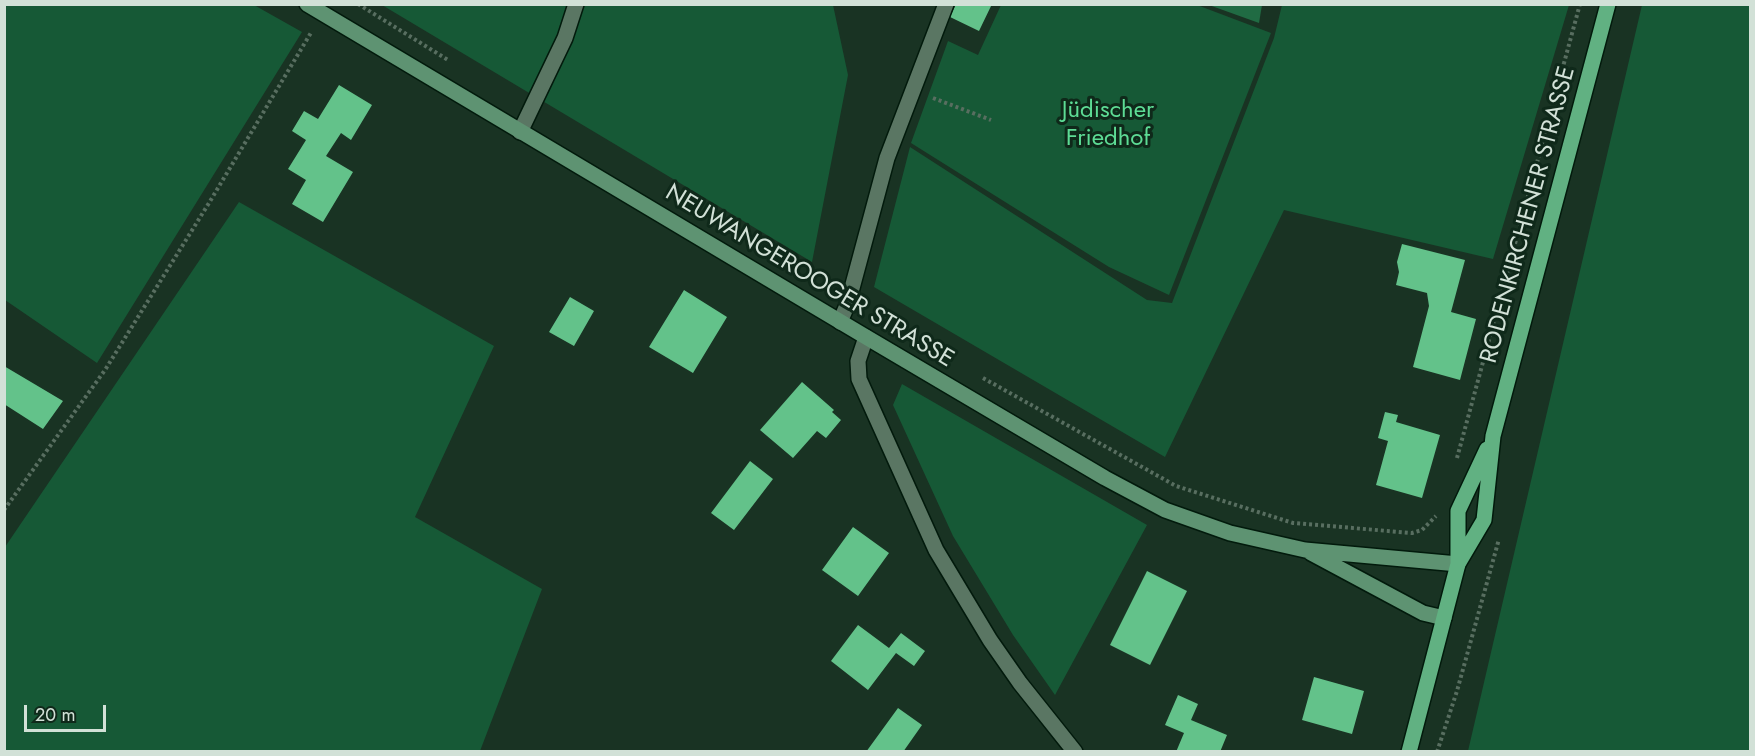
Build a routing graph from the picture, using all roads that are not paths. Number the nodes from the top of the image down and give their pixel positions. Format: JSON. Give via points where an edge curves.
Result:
{"nodes":[{"id":1,"x":307,"y":4,"type":"edge"},
{"id":2,"x":576,"y":4,"type":"edge"},
{"id":3,"x":945,"y":4,"type":"edge"},
{"id":4,"x":1608,"y":4,"type":"edge"},
{"id":5,"x":520,"y":132,"type":"junction"},
{"id":6,"x":840,"y":322,"type":"junction"},
{"id":7,"x":866,"y":337,"type":"junction"},
{"id":8,"x":1493,"y":436,"type":"junction"},
{"id":9,"x":1305,"y":550,"type":"junction"},
{"id":10,"x":1458,"y":564,"type":"junction"},
{"id":11,"x":1444,"y":618,"type":"junction"},
{"id":12,"x":1075,"y":752,"type":"edge"},
{"id":13,"x":1409,"y":752,"type":"edge"}],
"edges":[{"from":1,"to":5,"type":"street","name":"NEUWANGEROOGER STRASSE"},
{"from":2,"to":5,"type":"street","via":[[565,38]]},
{"from":3,"to":6,"type":"street","via":[[887,158]]},
{"from":4,"to":8,"type":"main road","name":"RODENKIRCHENER STRASSE"},
{"from":5,"to":6,"type":"street","name":"NEUWANGEROOGER STRASSE"},
{"from":6,"to":7,"type":"street","name":"NEUWANGEROOGER STRASSE"},
{"from":7,"to":9,"type":"street","name":"NEUWANGEROOGER STRASSE","via":[[1165,510],[1230,533]]},
{"from":7,"to":12,"type":"street","via":[[858,361],[859,379],[936,550],[990,640]]},
{"from":8,"to":10,"type":"main road","name":"RODENKIRCHENER STRASSE","via":[[1484,520]]},
{"from":8,"to":10,"type":"main road","name":"RODENKIRCHENER STRASSE","via":[[1458,511]]},
{"from":9,"to":10,"type":"street","name":"NEUWANGEROOGER STRASSE"},
{"from":9,"to":11,"type":"street","name":"NEUWANGEROOGER STRASSE","via":[[1423,613]]},
{"from":10,"to":11,"type":"main road","name":"RODENKIRCHENER STRASSE"},
{"from":11,"to":13,"type":"main road","name":"RODENKIRCHENER STRASSE"}]}
